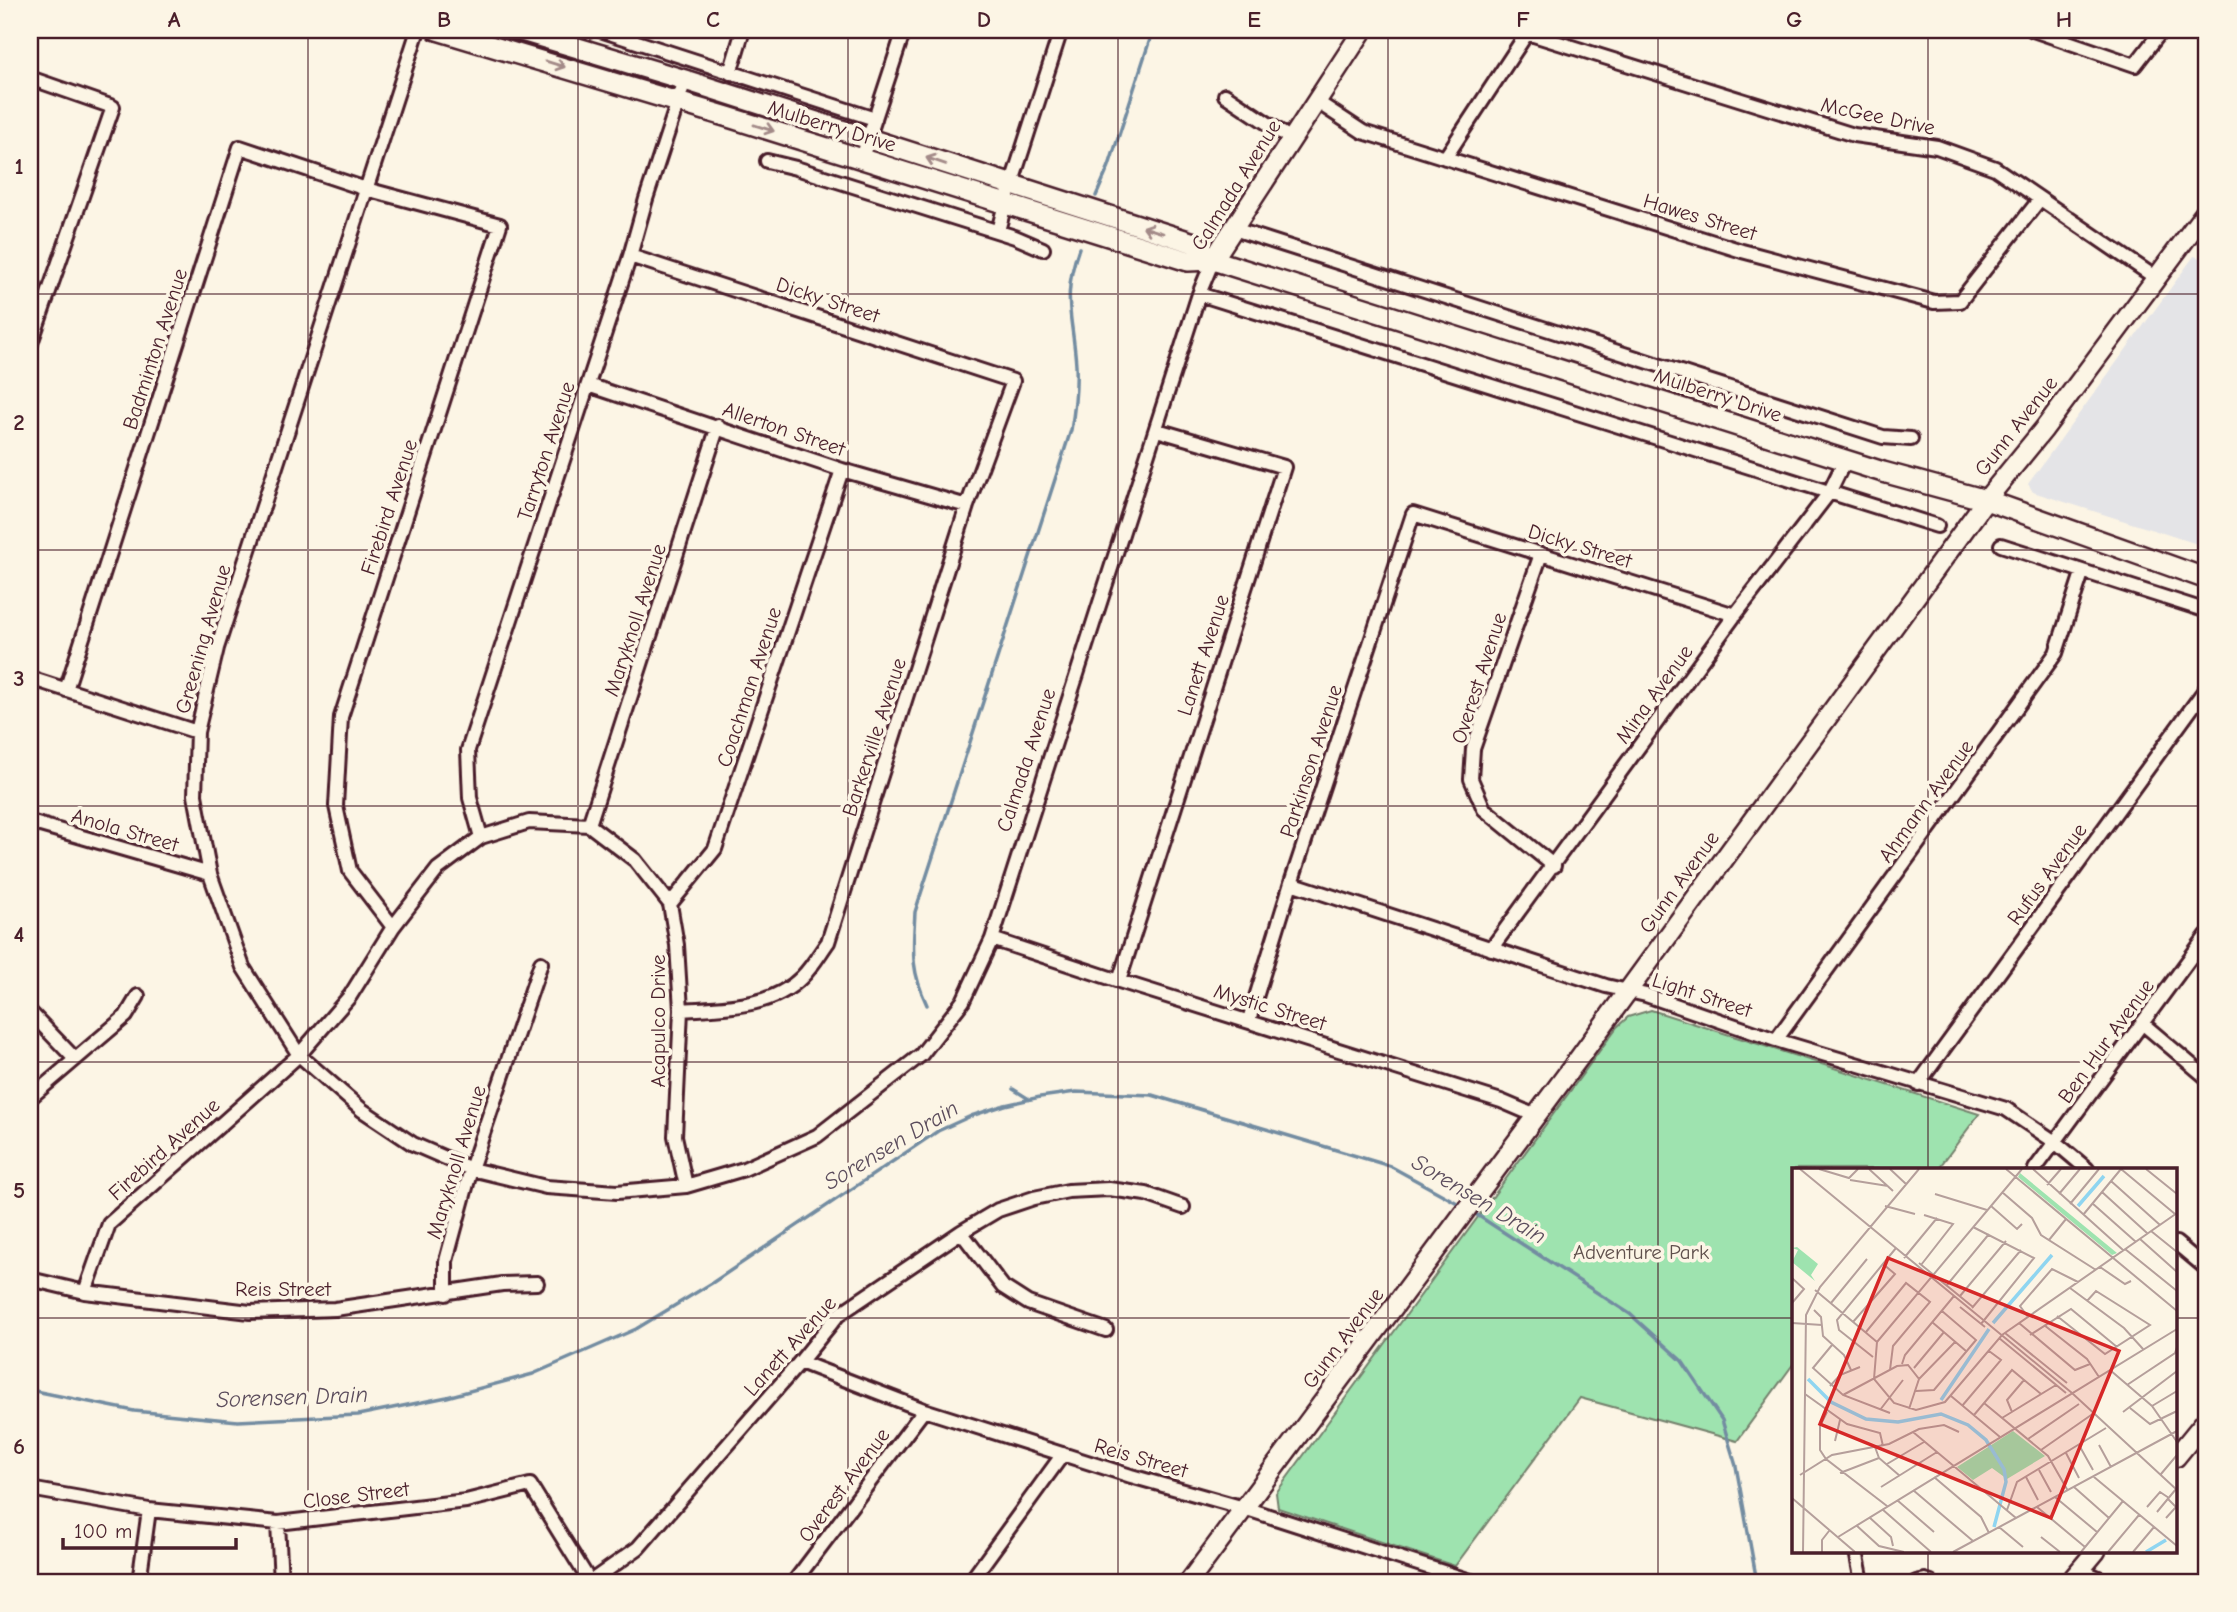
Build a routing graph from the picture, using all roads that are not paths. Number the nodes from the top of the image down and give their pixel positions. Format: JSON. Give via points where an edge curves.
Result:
{"nodes":[{"id":1,"x":418,"y":30,"type":"edge"},
{"id":2,"x":437,"y":30,"type":"edge"},
{"id":3,"x":518,"y":30,"type":"edge"},
{"id":4,"x":600,"y":30,"type":"edge"},
{"id":5,"x":743,"y":30,"type":"edge"},
{"id":6,"x":904,"y":30,"type":"edge"},
{"id":7,"x":1061,"y":30,"type":"edge"},
{"id":8,"x":1363,"y":30,"type":"edge"},
{"id":9,"x":2032,"y":30,"type":"edge"},
{"id":10,"x":2162,"y":30,"type":"edge"},
{"id":11,"x":1528,"y":32,"type":"edge"},
{"id":12,"x":730,"y":73,"type":"junction"},
{"id":13,"x":30,"y":78,"type":"edge"},
{"id":14,"x":685,"y":80,"type":"junction"},
{"id":15,"x":1226,"y":95,"type":"dead end"},
{"id":16,"x":1316,"y":101,"type":"junction"},
{"id":17,"x":676,"y":102,"type":"junction"},
{"id":18,"x":872,"y":129,"type":"junction"},
{"id":19,"x":1291,"y":139,"type":"junction"},
{"id":20,"x":862,"y":158,"type":"junction"},
{"id":21,"x":1445,"y":158,"type":"junction"},
{"id":22,"x":767,"y":161,"type":"dead end"},
{"id":23,"x":366,"y":189,"type":"junction"},
{"id":24,"x":1007,"y":195,"type":"junction"},
{"id":25,"x":2039,"y":199,"type":"junction"},
{"id":26,"x":2207,"y":210,"type":"edge"},
{"id":27,"x":1234,"y":229,"type":"junction"},
{"id":28,"x":998,"y":231,"type":"junction"},
{"id":29,"x":1044,"y":249,"type":"dead end"},
{"id":30,"x":630,"y":256,"type":"junction"},
{"id":31,"x":1213,"y":260,"type":"junction"},
{"id":32,"x":2156,"y":278,"type":"junction"},
{"id":33,"x":1199,"y":294,"type":"junction"},
{"id":34,"x":30,"y":346,"type":"edge"},
{"id":35,"x":1013,"y":381,"type":"joint"},
{"id":36,"x":589,"y":384,"type":"junction"},
{"id":37,"x":718,"y":426,"type":"junction"},
{"id":38,"x":1157,"y":430,"type":"junction"},
{"id":39,"x":1911,"y":439,"type":"dead end"},
{"id":40,"x":1845,"y":460,"type":"junction"},
{"id":41,"x":842,"y":470,"type":"junction"},
{"id":42,"x":1829,"y":493,"type":"junction"},
{"id":43,"x":1986,"y":500,"type":"junction"},
{"id":44,"x":968,"y":506,"type":"junction"},
{"id":45,"x":1413,"y":514,"type":"joint"},
{"id":46,"x":1937,"y":526,"type":"dead end"},
{"id":47,"x":2001,"y":545,"type":"dead end"},
{"id":48,"x":1541,"y":554,"type":"junction"},
{"id":49,"x":2082,"y":573,"type":"junction"},
{"id":50,"x":2207,"y":579,"type":"edge"},
{"id":51,"x":2207,"y":611,"type":"edge"},
{"id":52,"x":1735,"y":615,"type":"junction"},
{"id":53,"x":30,"y":678,"type":"edge"},
{"id":54,"x":2207,"y":687,"type":"edge"},
{"id":55,"x":66,"y":690,"type":"junction"},
{"id":56,"x":197,"y":732,"type":"junction"},
{"id":57,"x":30,"y":822,"type":"edge"},
{"id":58,"x":589,"y":825,"type":"junction"},
{"id":59,"x":481,"y":837,"type":"junction"},
{"id":60,"x":1554,"y":866,"type":"junction"},
{"id":61,"x":210,"y":874,"type":"junction"},
{"id":62,"x":1291,"y":883,"type":"junction"},
{"id":63,"x":670,"y":904,"type":"junction"},
{"id":64,"x":393,"y":927,"type":"junction"},
{"id":65,"x":2207,"y":934,"type":"edge"},
{"id":66,"x":992,"y":939,"type":"junction"},
{"id":67,"x":1492,"y":949,"type":"junction"},
{"id":68,"x":541,"y":963,"type":"dead end"},
{"id":69,"x":1119,"y":981,"type":"junction"},
{"id":70,"x":1628,"y":991,"type":"junction"},
{"id":71,"x":138,"y":996,"type":"dead end"},
{"id":72,"x":681,"y":1010,"type":"junction"},
{"id":73,"x":30,"y":1012,"type":"edge"},
{"id":74,"x":1249,"y":1020,"type":"junction"},
{"id":75,"x":2142,"y":1023,"type":"junction"},
{"id":76,"x":1776,"y":1040,"type":"junction"},
{"id":77,"x":299,"y":1055,"type":"junction"},
{"id":78,"x":75,"y":1059,"type":"junction"},
{"id":79,"x":2207,"y":1078,"type":"edge"},
{"id":80,"x":1918,"y":1084,"type":"junction"},
{"id":81,"x":30,"y":1098,"type":"edge"},
{"id":82,"x":1536,"y":1116,"type":"junction"},
{"id":83,"x":2055,"y":1142,"type":"junction"},
{"id":84,"x":2036,"y":1168,"type":"edge"},
{"id":85,"x":2086,"y":1168,"type":"edge"},
{"id":86,"x":471,"y":1169,"type":"junction"},
{"id":87,"x":686,"y":1186,"type":"junction"},
{"id":88,"x":1184,"y":1207,"type":"dead end"},
{"id":89,"x":961,"y":1232,"type":"junction"},
{"id":90,"x":2178,"y":1245,"type":"edge"},
{"id":91,"x":2207,"y":1269,"type":"edge"},
{"id":92,"x":30,"y":1279,"type":"edge"},
{"id":93,"x":537,"y":1283,"type":"dead end"},
{"id":94,"x":85,"y":1292,"type":"junction"},
{"id":95,"x":446,"y":1294,"type":"junction"},
{"id":96,"x":1106,"y":1329,"type":"dead end"},
{"id":97,"x":800,"y":1362,"type":"junction"},
{"id":98,"x":924,"y":1410,"type":"junction"},
{"id":99,"x":2205,"y":1426,"type":"edge"},
{"id":100,"x":1063,"y":1454,"type":"junction"},
{"id":101,"x":2178,"y":1455,"type":"edge"},
{"id":102,"x":30,"y":1489,"type":"edge"},
{"id":103,"x":1244,"y":1508,"type":"junction"},
{"id":104,"x":149,"y":1510,"type":"junction"},
{"id":105,"x":278,"y":1523,"type":"junction"},
{"id":106,"x":1856,"y":1552,"type":"edge"},
{"id":107,"x":2095,"y":1552,"type":"edge"},
{"id":108,"x":2075,"y":1576,"type":"edge"},
{"id":109,"x":139,"y":1582,"type":"edge"},
{"id":110,"x":281,"y":1582,"type":"edge"},
{"id":111,"x":590,"y":1582,"type":"edge"},
{"id":112,"x":794,"y":1582,"type":"edge"},
{"id":113,"x":970,"y":1582,"type":"edge"},
{"id":114,"x":1189,"y":1582,"type":"edge"},
{"id":115,"x":1474,"y":1582,"type":"edge"},
{"id":116,"x":1862,"y":1582,"type":"edge"},
{"id":117,"x":1916,"y":1582,"type":"edge"},
{"id":118,"x":1931,"y":1582,"type":"edge"},
{"id":119,"x":2108,"y":1582,"type":"edge"}],
"edges":[{"from":1,"to":23,"type":"street","name":"Greening Avenue"},
{"from":2,"to":17,"type":"main road","name":"Mulberry Drive","one_way":true},
{"from":3,"to":14,"type":"main road","name":"Mulberry Drive"},
{"from":4,"to":12,"type":"street"},
{"from":5,"to":12,"type":"street"},
{"from":6,"to":18,"type":"street"},
{"from":7,"to":24,"type":"street"},
{"from":8,"to":16,"type":"street","name":"Calmada Avenue"},
{"from":9,"to":10,"type":"street","via":[[2134,65]]},
{"from":11,"to":21,"type":"street"},
{"from":11,"to":25,"type":"street","name":"McGee Drive","via":[[1854,135],[1937,147],[1995,168]]},
{"from":12,"to":18,"type":"street"},
{"from":13,"to":34,"type":"street","via":[[113,107]]},
{"from":14,"to":17,"type":"street","name":"Tarryton Avenue"},
{"from":14,"to":18,"type":"main road","name":"Mulberry Drive"},
{"from":15,"to":19,"type":"street"},
{"from":16,"to":19,"type":"street","name":"Calmada Avenue"},
{"from":16,"to":21,"type":"street","name":"Hawes Street","via":[[1363,132]]},
{"from":17,"to":20,"type":"main road","name":"Mulberry Drive","one_way":true},
{"from":17,"to":30,"type":"street","name":"Tarryton Avenue"},
{"from":18,"to":20,"type":"street"},
{"from":24,"to":18,"type":"main road","name":"Mulberry Drive","one_way":true},
{"from":19,"to":27,"type":"street","name":"Calmada Avenue"},
{"from":20,"to":24,"type":"main road","name":"Mulberry Drive"},
{"from":21,"to":25,"type":"street","name":"Hawes Street","via":[[1742,251],[1934,302],[1960,301]]},
{"from":22,"to":28,"type":"street"},
{"from":23,"to":55,"type":"street","name":"Badminton Avenue","via":[[240,146]]},
{"from":23,"to":56,"type":"street","name":"Greening Avenue","via":[[217,648]]},
{"from":23,"to":64,"type":"street","name":"Firebird Avenue","via":[[500,225],[341,717],[337,806],[350,871]]},
{"from":24,"to":28,"type":"street"},
{"from":24,"to":31,"type":"main road","name":"Mulberry Drive","via":[[1188,261]]},
{"from":25,"to":32,"type":"street","name":"McGee Drive"},
{"from":26,"to":32,"type":"street","name":"Gunn Avenue"},
{"from":27,"to":31,"type":"street","name":"Calmada Avenue"},
{"from":27,"to":39,"type":"street","via":[[1883,437]]},
{"from":28,"to":29,"type":"street"},
{"from":30,"to":35,"type":"street","name":"Dicky Street"},
{"from":30,"to":36,"type":"street","name":"Tarryton Avenue"},
{"from":31,"to":33,"type":"street","name":"Calmada Avenue"},
{"from":31,"to":40,"type":"main road","name":"Mulberry Drive"},
{"from":32,"to":43,"type":"street","name":"Gunn Avenue"},
{"from":33,"to":38,"type":"street","name":"Calmada Avenue"},
{"from":33,"to":42,"type":"street"},
{"from":35,"to":44,"type":"street","name":"Barkerville Avenue"},
{"from":36,"to":37,"type":"street","name":"Allerton Street"},
{"from":36,"to":59,"type":"street","name":"Tarryton Avenue","via":[[468,750],[470,798]]},
{"from":37,"to":41,"type":"street","name":"Allerton Street"},
{"from":37,"to":58,"type":"street","name":"Maryknoll Avenue"},
{"from":38,"to":66,"type":"street","name":"Calmada Avenue"},
{"from":38,"to":69,"type":"street","name":"Lanett Avenue","via":[[1284,467]]},
{"from":40,"to":42,"type":"street","name":"Mina Avenue"},
{"from":40,"to":43,"type":"main road","name":"Mulberry Drive"},
{"from":41,"to":44,"type":"street","name":"Allerton Street"},
{"from":41,"to":63,"type":"street","name":"Coachman Avenue","via":[[715,849]]},
{"from":42,"to":46,"type":"street"},
{"from":42,"to":52,"type":"street","name":"Mina Avenue"},
{"from":43,"to":50,"type":"main road","name":"Mulberry Drive"},
{"from":43,"to":70,"type":"street","name":"Gunn Avenue"},
{"from":44,"to":72,"type":"street","name":"Barkerville Avenue","via":[[828,942],[801,979],[773,997],[741,1006]]},
{"from":45,"to":48,"type":"street","name":"Dicky Street"},
{"from":45,"to":62,"type":"street","name":"Parkinson Avenue"},
{"from":47,"to":49,"type":"street"},
{"from":48,"to":52,"type":"street","name":"Dicky Street"},
{"from":48,"to":60,"type":"street","name":"Overest Avenue","via":[[1473,749],[1471,779],[1485,809]]},
{"from":49,"to":51,"type":"street"},
{"from":49,"to":76,"type":"street","name":"Ahmann Avenue","via":[[2056,653]]},
{"from":52,"to":60,"type":"street","name":"Mina Avenue"},
{"from":53,"to":55,"type":"street"},
{"from":54,"to":80,"type":"street","name":"Rufus Avenue"},
{"from":55,"to":56,"type":"street"},
{"from":56,"to":61,"type":"street","name":"Greening Avenue","via":[[195,795]]},
{"from":57,"to":61,"type":"street","name":"Anola Street"},
{"from":58,"to":59,"type":"street","via":[[528,822]]},
{"from":58,"to":63,"type":"street","name":"Acapulco Drive","via":[[635,860]]},
{"from":59,"to":64,"type":"street","via":[[438,869]]},
{"from":60,"to":67,"type":"street","name":"Mina Avenue"},
{"from":61,"to":77,"type":"street","name":"Greening Avenue","via":[[243,967]]},
{"from":62,"to":67,"type":"street","name":"Light Street"},
{"from":62,"to":74,"type":"street","name":"Parkinson Avenue"},
{"from":63,"to":72,"type":"street","name":"Acapulco Drive"},
{"from":64,"to":77,"type":"street","via":[[351,996]]},
{"from":65,"to":75,"type":"street","name":"Ben Hur Avenue"},
{"from":66,"to":69,"type":"street","name":"Mystic Street"},
{"from":66,"to":87,"type":"street","name":"Calmada Avenue","via":[[963,1002],[921,1055],[817,1136],[744,1169]]},
{"from":67,"to":70,"type":"street","name":"Light Street"},
{"from":68,"to":86,"type":"street","name":"Maryknoll Avenue"},
{"from":69,"to":74,"type":"street","name":"Mystic Street"},
{"from":70,"to":76,"type":"street","name":"Light Street"},
{"from":70,"to":82,"type":"street","name":"Gunn Avenue"},
{"from":71,"to":78,"type":"street","via":[[126,1016]]},
{"from":72,"to":87,"type":"street","name":"Acapulco Drive","via":[[676,1136]]},
{"from":73,"to":78,"type":"street"},
{"from":74,"to":82,"type":"street","name":"Mystic Street"},
{"from":75,"to":79,"type":"street"},
{"from":75,"to":83,"type":"street","name":"Ben Hur Avenue"},
{"from":76,"to":80,"type":"street","name":"Light Street"},
{"from":77,"to":86,"type":"street","name":"Greening Avenue","via":[[362,1110],[403,1137]]},
{"from":77,"to":94,"type":"street","name":"Firebird Avenue","via":[[110,1224]]},
{"from":78,"to":81,"type":"street"},
{"from":80,"to":83,"type":"street","name":"Light Street","via":[[2006,1109]]},
{"from":82,"to":103,"type":"street","name":"Gunn Avenue"},
{"from":83,"to":84,"type":"street","name":"Ben Hur Avenue"},
{"from":83,"to":85,"type":"street","name":"Light Street"},
{"from":86,"to":87,"type":"street","name":"Calmada Avenue","via":[[546,1187],[617,1192]]},
{"from":86,"to":95,"type":"street","name":"Maryknoll Avenue","via":[[446,1261]]},
{"from":88,"to":89,"type":"street","name":"Lanett Avenue","via":[[1146,1194],[1109,1189],[1068,1191],[998,1210]]},
{"from":89,"to":96,"type":"street","via":[[1003,1287],[1028,1303]]},
{"from":89,"to":97,"type":"street","name":"Lanett Avenue","via":[[838,1315]]},
{"from":90,"to":91,"type":"street"},
{"from":92,"to":94,"type":"street","name":"Reis Street"},
{"from":93,"to":95,"type":"street","name":"Reis Street"},
{"from":94,"to":95,"type":"street","name":"Reis Street","via":[[250,1312],[335,1309]]},
{"from":97,"to":98,"type":"street","name":"Reis Street"},
{"from":97,"to":111,"type":"street","name":"Lanett Avenue","via":[[638,1548]]},
{"from":98,"to":100,"type":"street","name":"Reis Street"},
{"from":98,"to":112,"type":"street","name":"Overest Avenue"},
{"from":99,"to":101,"type":"street"},
{"from":100,"to":103,"type":"street","name":"Reis Street"},
{"from":100,"to":113,"type":"street"},
{"from":102,"to":104,"type":"street","name":"Close Street"},
{"from":103,"to":114,"type":"street","name":"Gunn Avenue"},
{"from":103,"to":115,"type":"street","name":"Reis Street"},
{"from":104,"to":105,"type":"street","name":"Close Street"},
{"from":104,"to":109,"type":"street"},
{"from":105,"to":110,"type":"street"},
{"from":105,"to":111,"type":"street","name":"Close Street","via":[[466,1501],[530,1485]]},
{"from":106,"to":116,"type":"street"},
{"from":107,"to":108,"type":"street"},
{"from":108,"to":119,"type":"street"},
{"from":117,"to":118,"type":"street"}]}
